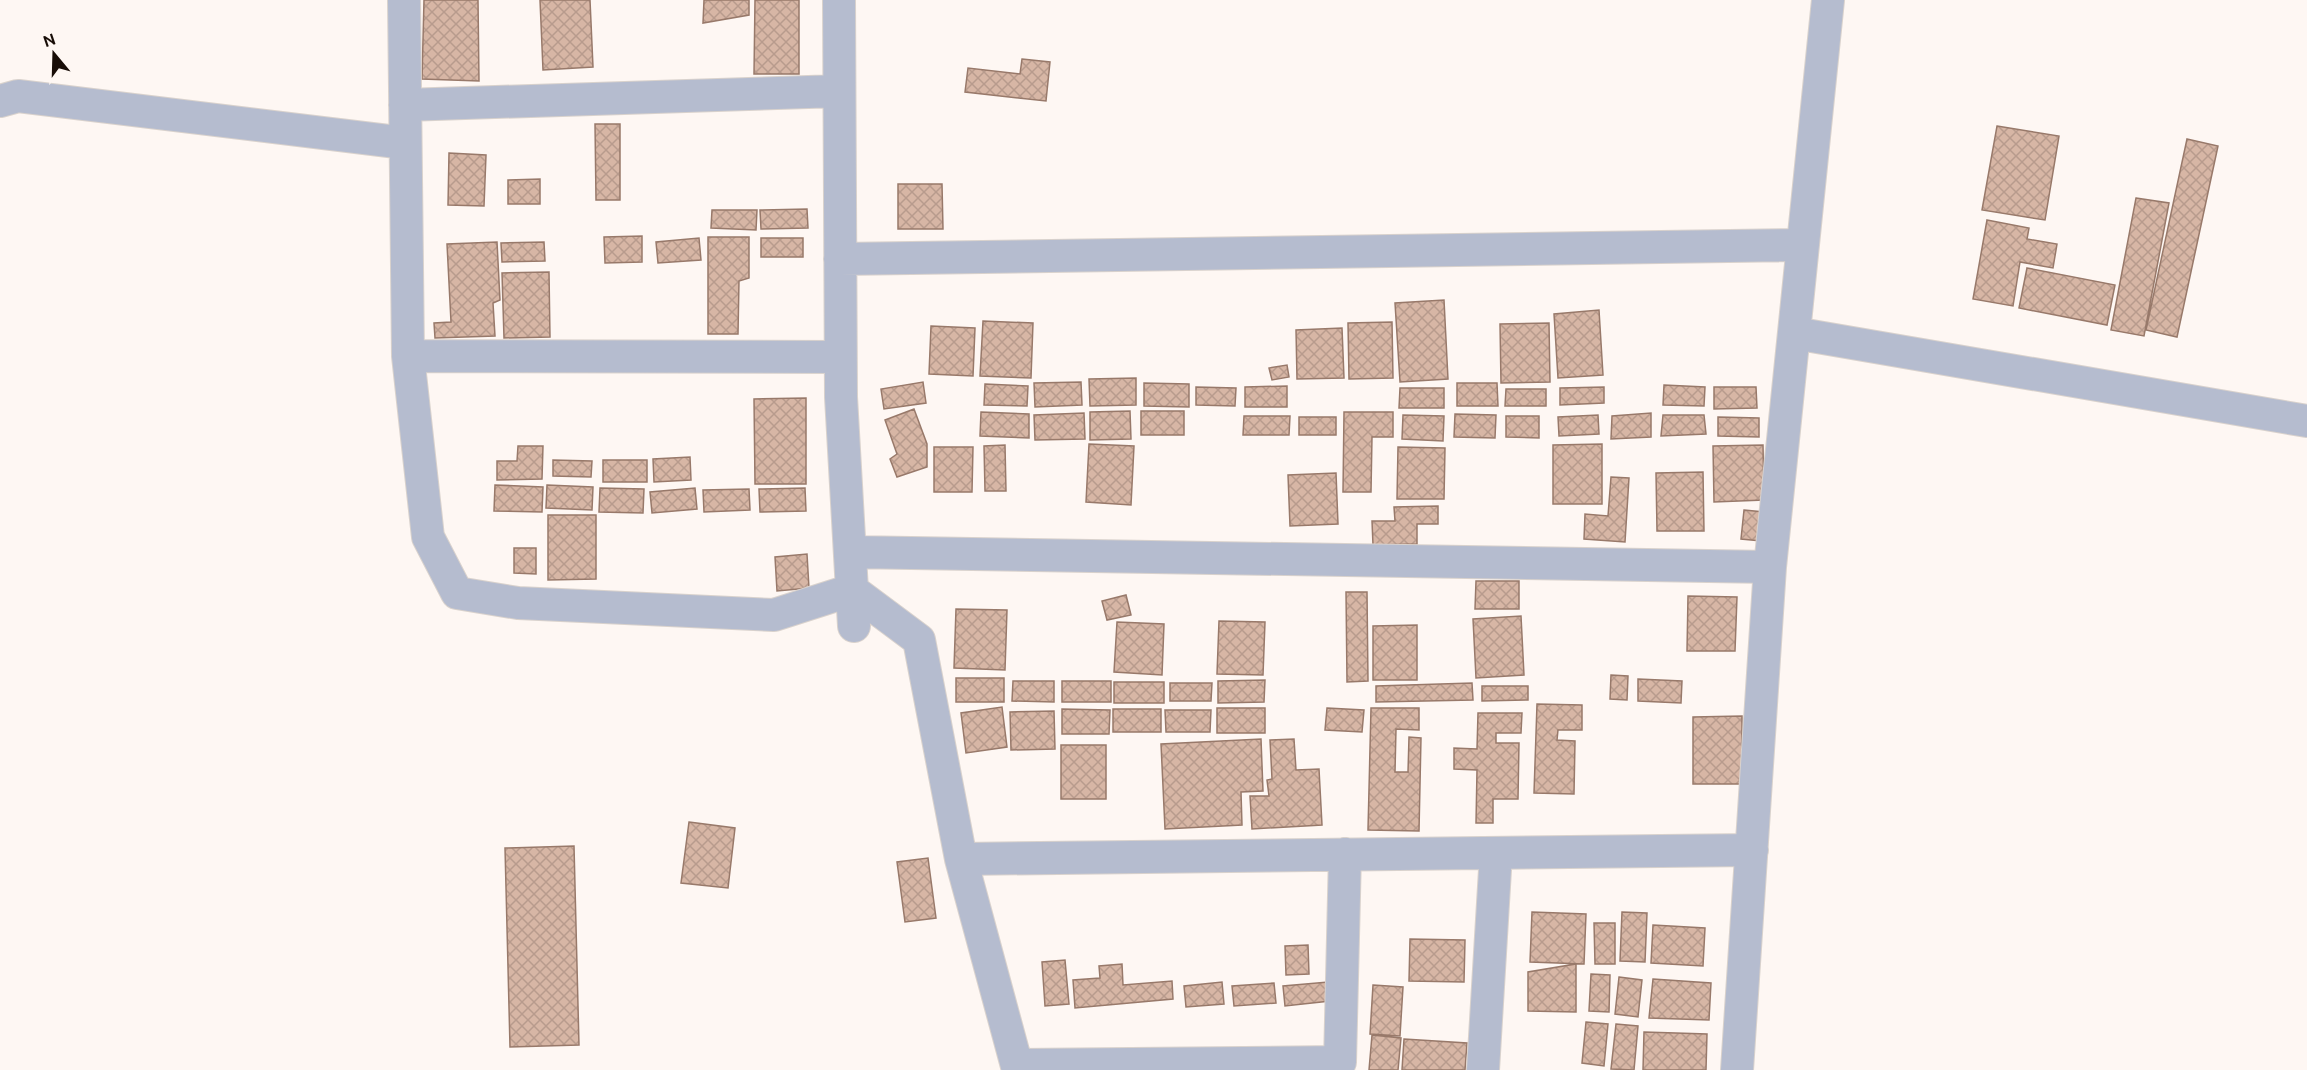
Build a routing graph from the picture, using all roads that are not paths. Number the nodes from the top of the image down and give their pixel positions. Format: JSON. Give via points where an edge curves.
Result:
{"nodes":[{"id":1,"x":404,"y":0,"type":"edge"},
{"id":2,"x":839,"y":0,"type":"edge"},
{"id":3,"x":1828,"y":0,"type":"edge"},
{"id":4,"x":839,"y":91,"type":"junction"},
{"id":5,"x":0,"y":101,"type":"edge"},
{"id":6,"x":405,"y":105,"type":"junction"},
{"id":7,"x":405,"y":143,"type":"junction"},
{"id":8,"x":1803,"y":245,"type":"junction"},
{"id":9,"x":840,"y":259,"type":"junction"},
{"id":10,"x":1794,"y":333,"type":"junction"},
{"id":11,"x":408,"y":356,"type":"junction"},
{"id":12,"x":840,"y":357,"type":"junction"},
{"id":13,"x":2307,"y":421,"type":"edge"},
{"id":14,"x":850,"y":552,"type":"junction"},
{"id":15,"x":1770,"y":567,"type":"junction"},
{"id":16,"x":852,"y":590,"type":"junction"},
{"id":17,"x":854,"y":626,"type":"dead end"},
{"id":18,"x":1752,"y":850,"type":"junction"},
{"id":19,"x":1496,"y":853,"type":"junction"},
{"id":20,"x":1345,"y":854,"type":"junction"},
{"id":21,"x":961,"y":859,"type":"junction"},
{"id":22,"x":1018,"y":1067,"type":"edge"},
{"id":23,"x":1483,"y":1070,"type":"edge"},
{"id":24,"x":1737,"y":1070,"type":"edge"}],
"edges":[{"from":1,"to":6,"type":"street"},
{"from":2,"to":4,"type":"street"},
{"from":3,"to":8,"type":"street"},
{"from":4,"to":6,"type":"street"},
{"from":4,"to":9,"type":"street"},
{"from":5,"to":7,"type":"street","via":[[18,96]]},
{"from":6,"to":7,"type":"street"},
{"from":7,"to":11,"type":"street"},
{"from":8,"to":9,"type":"street"},
{"from":8,"to":10,"type":"street"},
{"from":9,"to":12,"type":"street"},
{"from":10,"to":13,"type":"street"},
{"from":10,"to":15,"type":"street"},
{"from":11,"to":12,"type":"street"},
{"from":11,"to":16,"type":"street","via":[[428,537],[458,593],[518,603],[774,615]]},
{"from":12,"to":14,"type":"street"},
{"from":14,"to":15,"type":"street"},
{"from":14,"to":16,"type":"street"},
{"from":15,"to":18,"type":"street"},
{"from":16,"to":17,"type":"street"},
{"from":16,"to":21,"type":"street","via":[[919,640]]},
{"from":18,"to":19,"type":"street"},
{"from":18,"to":24,"type":"street"},
{"from":19,"to":20,"type":"street"},
{"from":19,"to":23,"type":"street"},
{"from":20,"to":21,"type":"street"},
{"from":20,"to":22,"type":"street","via":[[1340,1062]]},
{"from":21,"to":22,"type":"street"}]}
